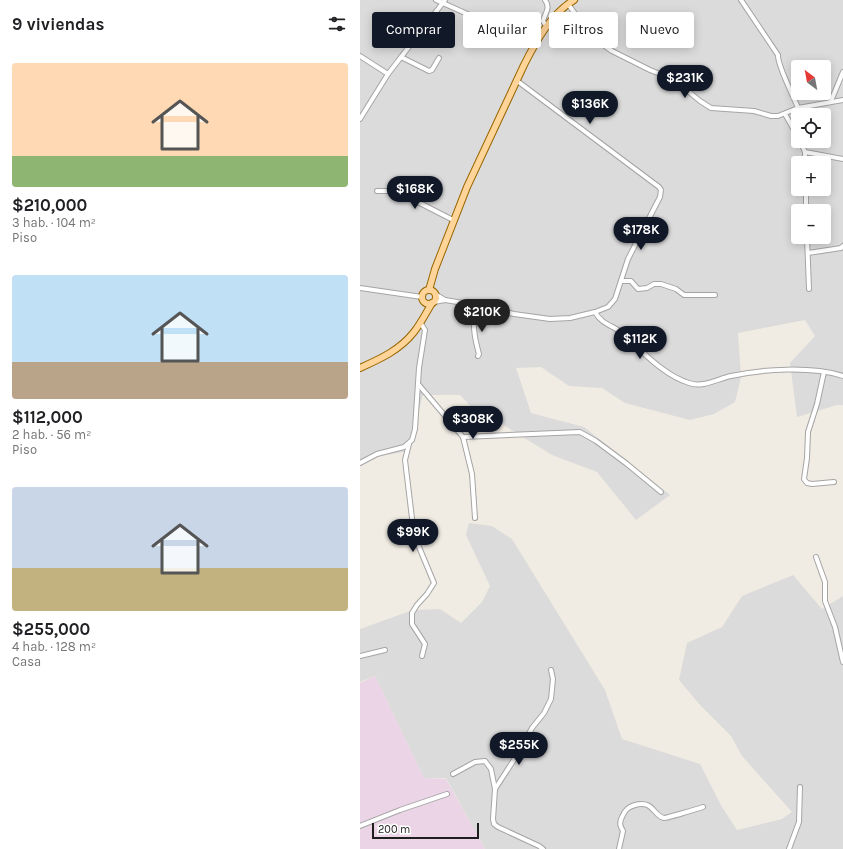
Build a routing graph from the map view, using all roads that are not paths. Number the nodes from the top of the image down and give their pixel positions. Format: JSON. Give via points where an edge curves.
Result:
{"nodes":[{"id":1,"x":436,"y":0,"type":"edge"},
{"id":2,"x":545,"y":0,"type":"edge"},
{"id":3,"x":740,"y":0,"type":"edge"},
{"id":4,"x":444,"y":2,"type":"edge"},
{"id":5,"x":571,"y":2,"type":"edge"},
{"id":6,"x":465,"y":12,"type":"edge"},
{"id":7,"x":547,"y":27,"type":"junction"},
{"id":8,"x":541,"y":36,"type":"edge"},
{"id":9,"x":533,"y":48,"type":"edge"},
{"id":10,"x":360,"y":56,"type":"edge"},
{"id":11,"x":401,"y":58,"type":"junction"},
{"id":12,"x":439,"y":58,"type":"dead end"},
{"id":13,"x":843,"y":72,"type":"edge"},
{"id":14,"x":388,"y":74,"type":"junction"},
{"id":15,"x":516,"y":80,"type":"junction"},
{"id":16,"x":843,"y":100,"type":"edge"},
{"id":17,"x":831,"y":101,"type":"junction"},
{"id":18,"x":798,"y":108,"type":"joint"},
{"id":19,"x":791,"y":111,"type":"edge"},
{"id":20,"x":785,"y":114,"type":"junction"},
{"id":21,"x":360,"y":119,"type":"edge"},
{"id":22,"x":791,"y":125,"type":"edge"},
{"id":23,"x":803,"y":148,"type":"edge"},
{"id":24,"x":805,"y":152,"type":"junction"},
{"id":25,"x":805,"y":156,"type":"edge"},
{"id":26,"x":843,"y":159,"type":"edge"},
{"id":27,"x":377,"y":191,"type":"dead end"},
{"id":28,"x":453,"y":220,"type":"junction"},
{"id":29,"x":807,"y":244,"type":"edge"},
{"id":30,"x":843,"y":246,"type":"edge"},
{"id":31,"x":808,"y":253,"type":"junction"},
{"id":32,"x":622,"y":281,"type":"junction"},
{"id":33,"x":360,"y":288,"type":"edge"},
{"id":34,"x":809,"y":289,"type":"dead end"},
{"id":35,"x":429,"y":290,"type":"junction"},
{"id":36,"x":435,"y":294,"type":"junction"},
{"id":37,"x":715,"y":295,"type":"dead end"},
{"id":38,"x":423,"y":299,"type":"junction"},
{"id":39,"x":445,"y":300,"type":"junction"},
{"id":40,"x":433,"y":302,"type":"junction"},
{"id":41,"x":476,"y":305,"type":"junction"},
{"id":42,"x":595,"y":312,"type":"junction"},
{"id":43,"x":421,"y":321,"type":"junction"},
{"id":44,"x":478,"y":356,"type":"dead end"},
{"id":45,"x":360,"y":368,"type":"edge"},
{"id":46,"x":824,"y":372,"type":"junction"},
{"id":47,"x":843,"y":376,"type":"edge"},
{"id":48,"x":418,"y":384,"type":"junction"},
{"id":49,"x":464,"y":437,"type":"junction"},
{"id":50,"x":409,"y":444,"type":"junction"},
{"id":51,"x":360,"y":463,"type":"edge"},
{"id":52,"x":834,"y":482,"type":"dead end"},
{"id":53,"x":661,"y":492,"type":"dead end"},
{"id":54,"x":475,"y":518,"type":"dead end"},
{"id":55,"x":816,"y":557,"type":"dead end"},
{"id":56,"x":385,"y":650,"type":"dead end"},
{"id":57,"x":360,"y":656,"type":"edge"},
{"id":58,"x":422,"y":656,"type":"dead end"},
{"id":59,"x":843,"y":662,"type":"edge"},
{"id":60,"x":551,"y":670,"type":"dead end"},
{"id":61,"x":453,"y":774,"type":"dead end"},
{"id":62,"x":800,"y":787,"type":"dead end"},
{"id":63,"x":495,"y":789,"type":"junction"},
{"id":64,"x":447,"y":794,"type":"dead end"},
{"id":65,"x":703,"y":807,"type":"dead end"},
{"id":66,"x":360,"y":826,"type":"edge"},
{"id":67,"x":543,"y":849,"type":"edge"},
{"id":68,"x":619,"y":849,"type":"edge"},
{"id":69,"x":789,"y":849,"type":"edge"}],
"edges":[{"from":1,"to":4,"type":"street"},
{"from":2,"to":7,"type":"street","via":[[548,8],[543,21]]},
{"from":3,"to":18,"type":"street","via":[[778,55]]},
{"from":4,"to":6,"type":"street"},
{"from":4,"to":11,"type":"street"},
{"from":5,"to":7,"type":"main road"},
{"from":5,"to":20,"type":"street","via":[[592,37],[612,51],[670,78],[711,108],[754,111],[771,116]]},
{"from":7,"to":8,"type":"main road"},
{"from":9,"to":15,"type":"main road"},
{"from":10,"to":14,"type":"street"},
{"from":11,"to":12,"type":"street","via":[[429,71]]},
{"from":11,"to":14,"type":"street"},
{"from":13,"to":17,"type":"street"},
{"from":14,"to":21,"type":"street"},
{"from":15,"to":28,"type":"main road"},
{"from":15,"to":32,"type":"street","via":[[659,186],[660,197],[628,259]]},
{"from":16,"to":17,"type":"street"},
{"from":17,"to":18,"type":"street"},
{"from":19,"to":20,"type":"street"},
{"from":20,"to":22,"type":"street"},
{"from":23,"to":24,"type":"street"},
{"from":24,"to":25,"type":"street"},
{"from":24,"to":26,"type":"street"},
{"from":27,"to":28,"type":"street","via":[[390,191],[410,198]]},
{"from":28,"to":35,"type":"main road","via":[[434,269]]},
{"from":29,"to":31,"type":"street"},
{"from":30,"to":31,"type":"street"},
{"from":31,"to":34,"type":"street"},
{"from":32,"to":37,"type":"street","via":[[631,281],[638,289],[660,284],[676,289],[684,295]]},
{"from":32,"to":42,"type":"street","via":[[615,299],[608,307]]},
{"from":33,"to":38,"type":"street"},
{"from":35,"to":36,"type":"main road"},
{"from":35,"to":38,"type":"main road","via":[[425,292]]},
{"from":36,"to":39,"type":"street"},
{"from":36,"to":40,"type":"main road"},
{"from":38,"to":40,"type":"main road","via":[[429,304]]},
{"from":38,"to":43,"type":"main road"},
{"from":39,"to":40,"type":"street"},
{"from":39,"to":41,"type":"street"},
{"from":40,"to":43,"type":"main road"},
{"from":41,"to":42,"type":"street","via":[[514,314],[550,318],[570,318]]},
{"from":41,"to":44,"type":"street","via":[[473,318]]},
{"from":42,"to":46,"type":"street","via":[[657,364],[691,384],[704,384],[730,376],[770,370]]},
{"from":43,"to":45,"type":"main road","via":[[408,339],[394,351]]},
{"from":43,"to":48,"type":"street","via":[[425,330]]},
{"from":46,"to":47,"type":"street"},
{"from":46,"to":52,"type":"street","via":[[808,432],[804,479],[812,484]]},
{"from":48,"to":49,"type":"street"},
{"from":48,"to":50,"type":"street","via":[[415,429]]},
{"from":49,"to":53,"type":"street","via":[[580,432]]},
{"from":49,"to":54,"type":"street","via":[[472,474]]},
{"from":50,"to":51,"type":"street","via":[[377,454]]},
{"from":50,"to":58,"type":"street","via":[[405,460],[414,535],[434,583],[412,614],[412,624],[425,644]]},
{"from":55,"to":59,"type":"street","via":[[825,582],[825,601],[835,627]]},
{"from":56,"to":57,"type":"street"},
{"from":60,"to":63,"type":"street","via":[[551,699]]},
{"from":61,"to":63,"type":"street","via":[[475,762],[485,760],[492,769]]},
{"from":62,"to":69,"type":"street","via":[[800,822]]},
{"from":63,"to":67,"type":"street","via":[[494,824]]},
{"from":64,"to":66,"type":"street"},
{"from":65,"to":68,"type":"street","via":[[666,818],[660,817],[654,809],[645,804],[629,807],[620,821],[623,831]]}]}
